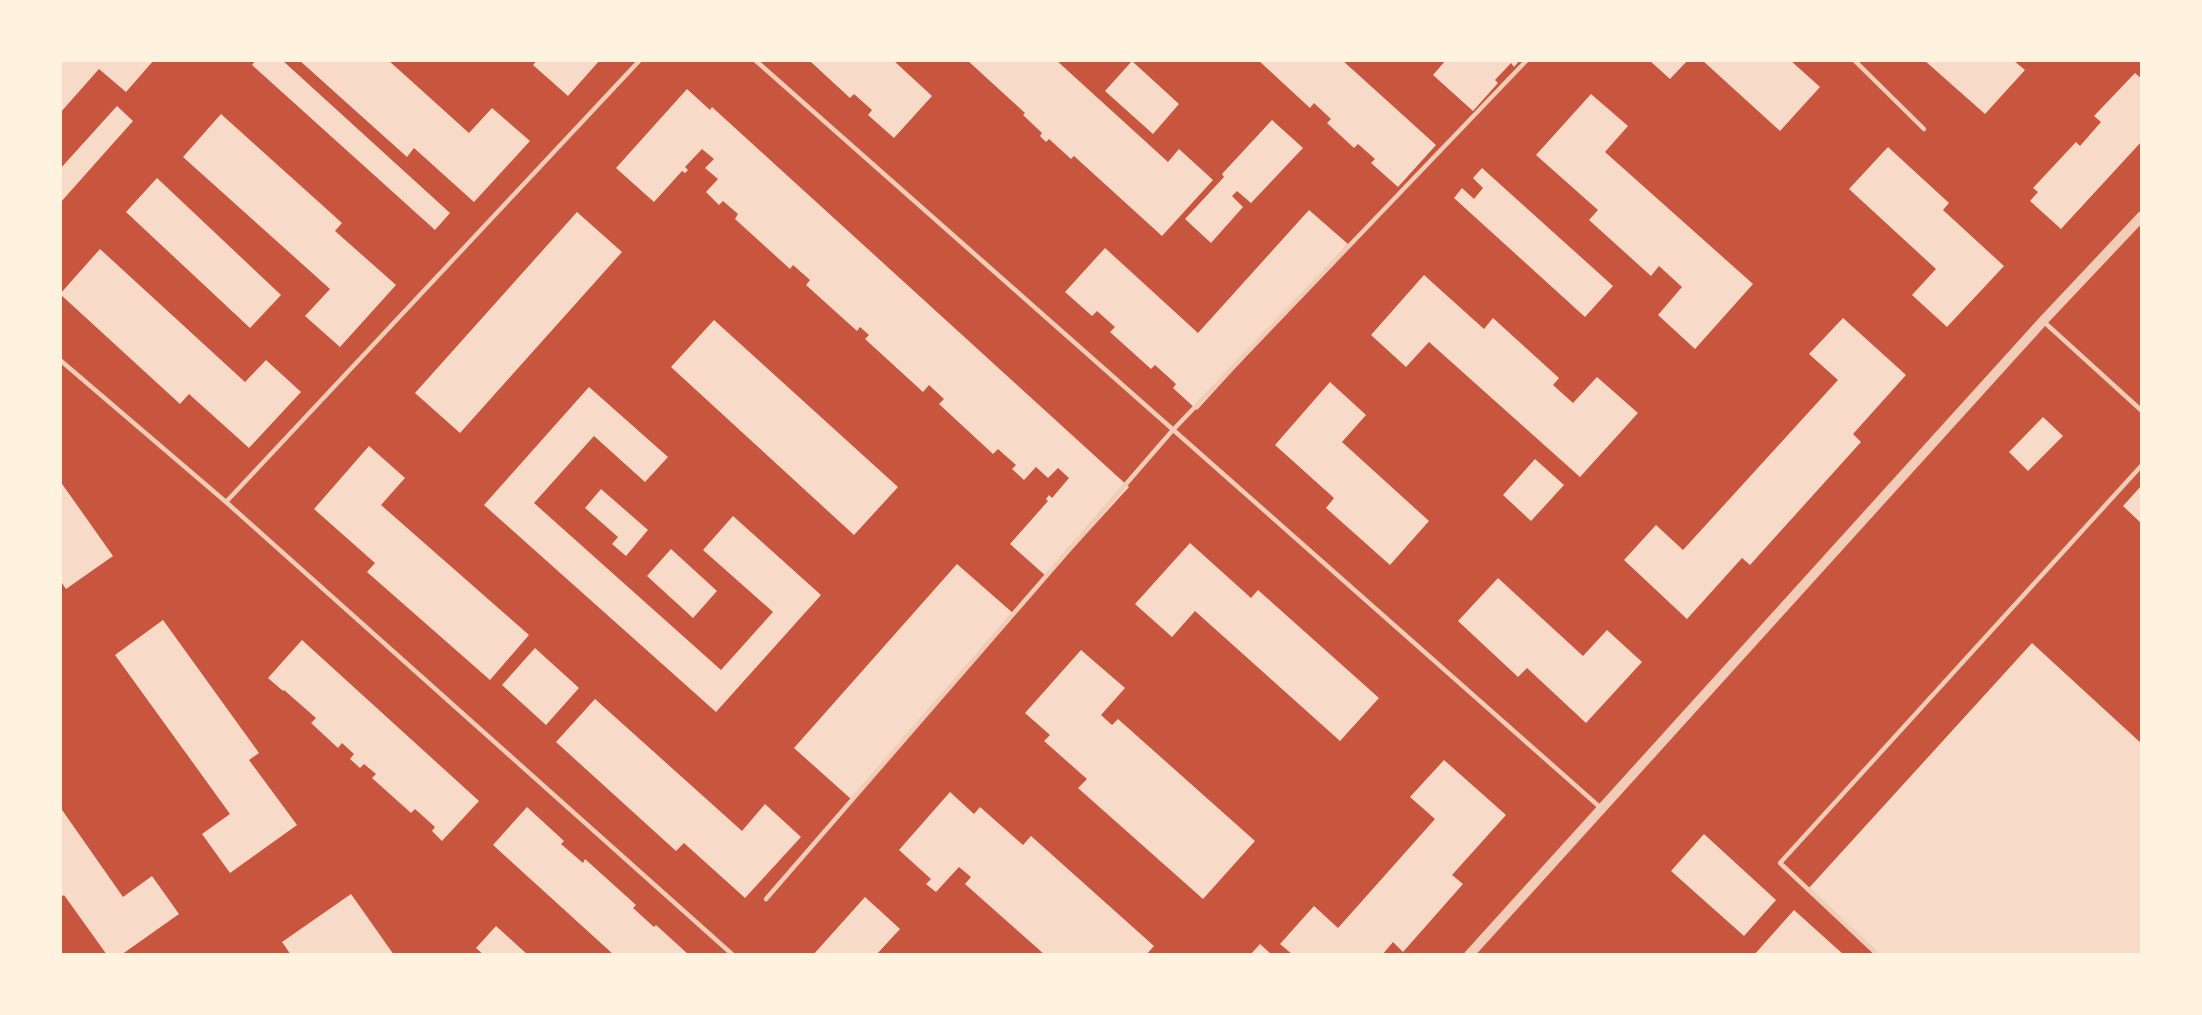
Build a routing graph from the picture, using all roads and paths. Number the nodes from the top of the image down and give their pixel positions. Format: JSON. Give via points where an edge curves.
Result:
{"nodes":[{"id":1,"x":640,"y":60,"type":"edge"},
{"id":2,"x":754,"y":60,"type":"edge"},
{"id":3,"x":1527,"y":60,"type":"edge"},
{"id":4,"x":1854,"y":60,"type":"edge"},
{"id":5,"x":1924,"y":129,"type":"dead end"},
{"id":6,"x":2142,"y":216,"type":"edge"},
{"id":7,"x":2043,"y":321,"type":"junction"},
{"id":8,"x":60,"y":360,"type":"edge"},
{"id":9,"x":2142,"y":411,"type":"edge"},
{"id":10,"x":1172,"y":431,"type":"junction"},
{"id":11,"x":2142,"y":465,"type":"edge"},
{"id":12,"x":226,"y":502,"type":"junction"},
{"id":13,"x":1602,"y":809,"type":"junction"},
{"id":14,"x":766,"y":899,"type":"dead end"},
{"id":15,"x":733,"y":955,"type":"edge"},
{"id":16,"x":1469,"y":955,"type":"edge"},
{"id":17,"x":1878,"y":955,"type":"edge"}],
"edges":[{"from":1,"to":12,"type":"lane"},
{"from":2,"to":10,"type":"lane"},
{"from":3,"to":10,"type":"lane"},
{"from":4,"to":5,"type":"lane"},
{"from":6,"to":7,"type":"street"},
{"from":7,"to":9,"type":"lane"},
{"from":7,"to":13,"type":"street"},
{"from":8,"to":12,"type":"lane"},
{"from":10,"to":13,"type":"lane"},
{"from":10,"to":14,"type":"lane"},
{"from":11,"to":17,"type":"lane","via":[[1780,864]]},
{"from":12,"to":15,"type":"lane"},
{"from":13,"to":16,"type":"street"}]}
